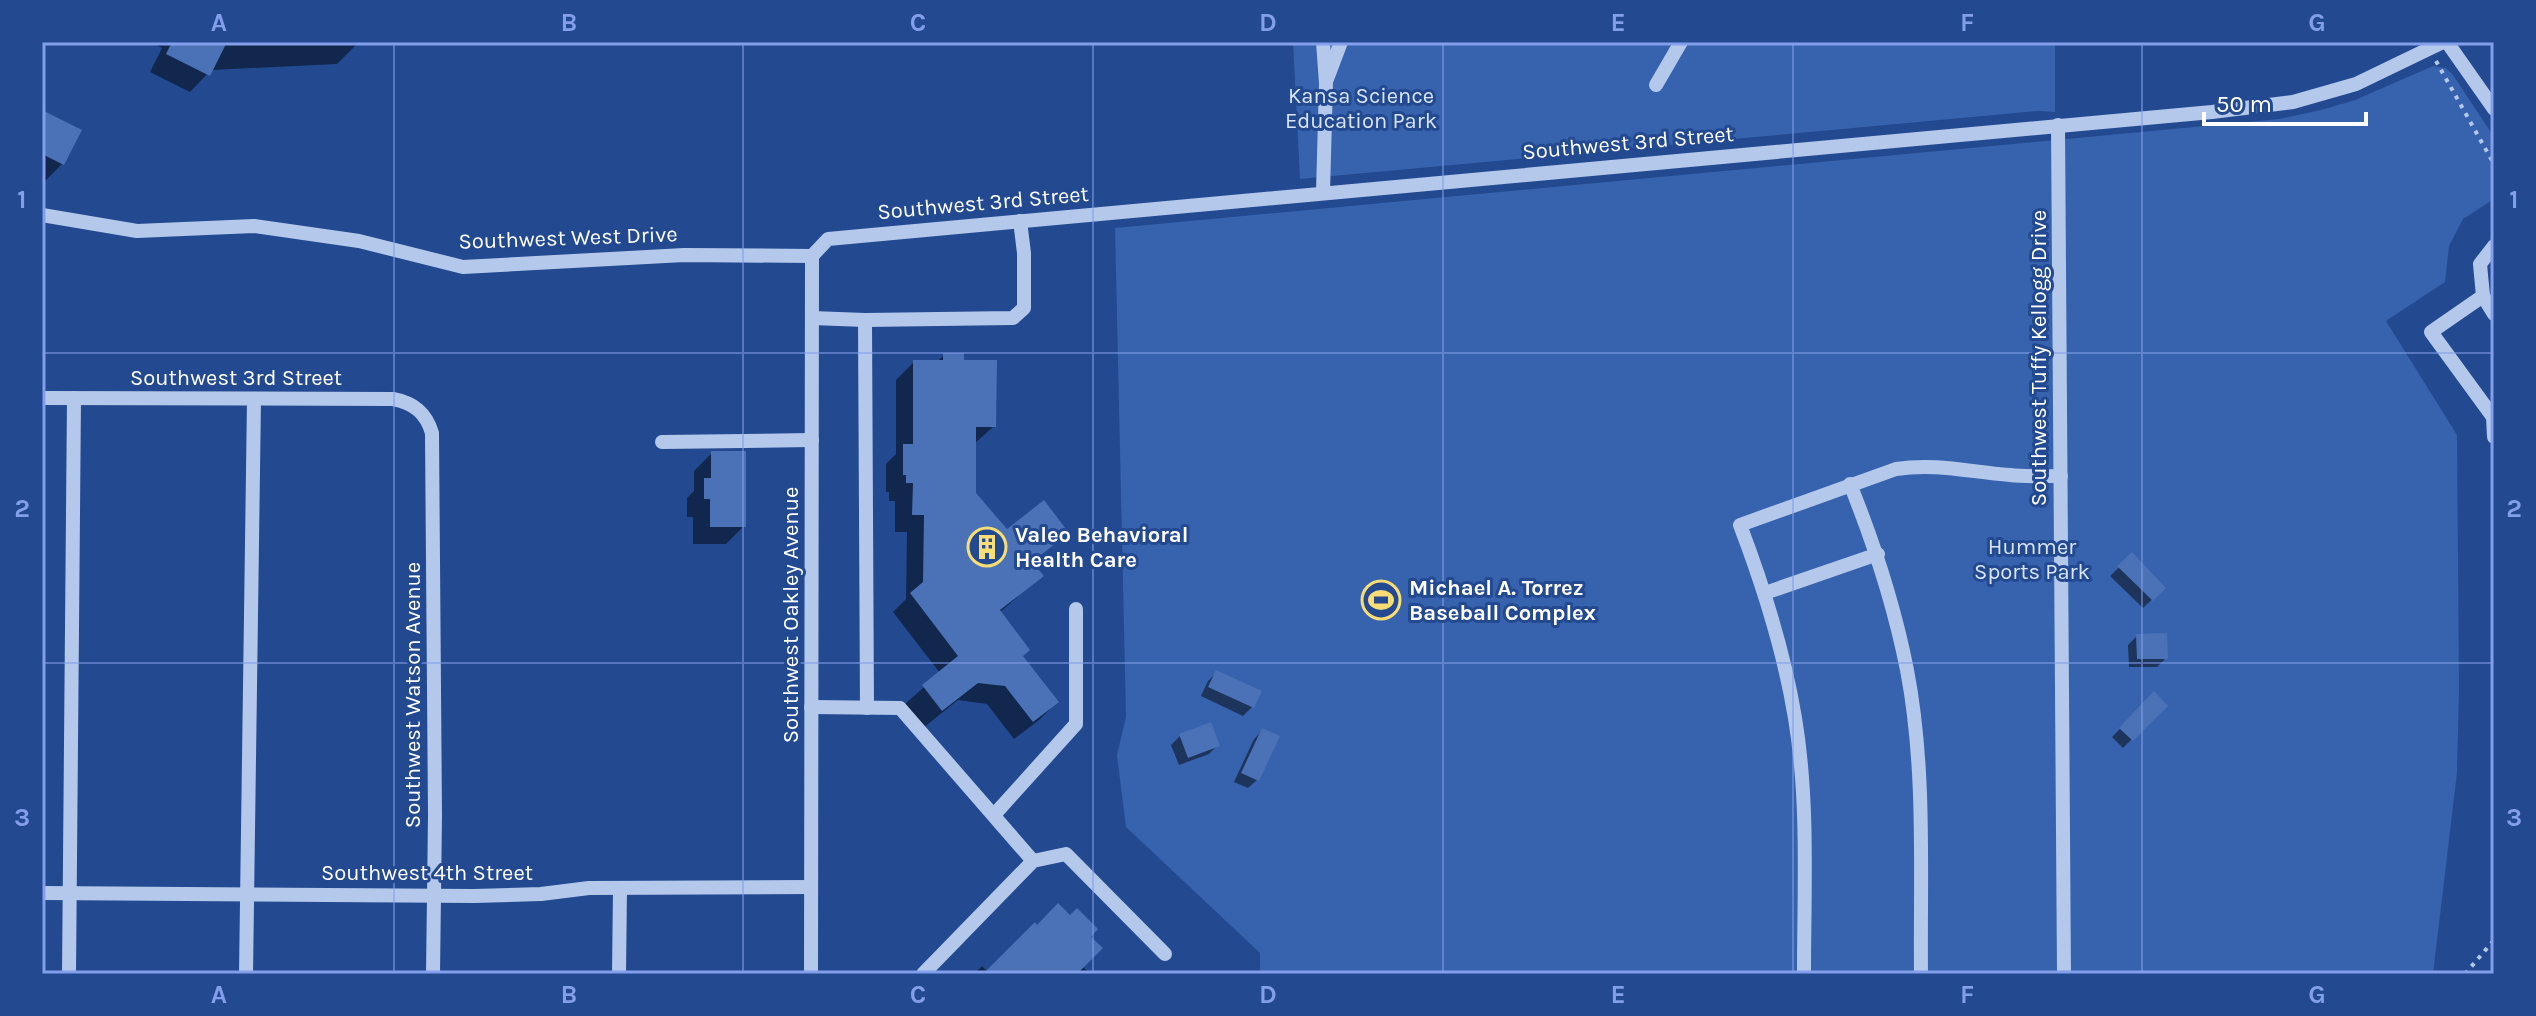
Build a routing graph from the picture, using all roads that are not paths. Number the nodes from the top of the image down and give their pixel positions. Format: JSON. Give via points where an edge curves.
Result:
{"nodes":[{"id":1,"x":1323,"y":42,"type":"edge"},
{"id":2,"x":1341,"y":42,"type":"edge"},
{"id":3,"x":1681,"y":42,"type":"edge"},
{"id":4,"x":2445,"y":42,"type":"edge"},
{"id":5,"x":1326,"y":83,"type":"junction"},
{"id":6,"x":1656,"y":85,"type":"dead end"},
{"id":7,"x":2494,"y":109,"type":"edge"},
{"id":8,"x":2058,"y":125,"type":"junction"},
{"id":9,"x":1323,"y":192,"type":"junction"},
{"id":10,"x":42,"y":215,"type":"edge"},
{"id":11,"x":1020,"y":221,"type":"junction"},
{"id":12,"x":2494,"y":246,"type":"edge"},
{"id":13,"x":812,"y":256,"type":"junction"},
{"id":14,"x":2483,"y":296,"type":"junction"},
{"id":15,"x":2494,"y":314,"type":"edge"},
{"id":16,"x":812,"y":318,"type":"junction"},
{"id":17,"x":865,"y":320,"type":"junction"},
{"id":18,"x":42,"y":398,"type":"edge"},
{"id":19,"x":74,"y":398,"type":"junction"},
{"id":20,"x":254,"y":399,"type":"junction"},
{"id":21,"x":425,"y":417,"type":"joint"},
{"id":22,"x":2494,"y":417,"type":"edge"},
{"id":23,"x":2494,"y":437,"type":"edge"},
{"id":24,"x":812,"y":440,"type":"junction"},
{"id":25,"x":662,"y":442,"type":"dead end"},
{"id":26,"x":2061,"y":476,"type":"junction"},
{"id":27,"x":1850,"y":484,"type":"junction"},
{"id":28,"x":1878,"y":554,"type":"junction"},
{"id":29,"x":1765,"y":593,"type":"junction"},
{"id":30,"x":1076,"y":609,"type":"dead end"},
{"id":31,"x":811,"y":707,"type":"junction"},
{"id":32,"x":867,"y":708,"type":"junction"},
{"id":33,"x":994,"y":815,"type":"junction"},
{"id":34,"x":1033,"y":861,"type":"junction"},
{"id":35,"x":811,"y":887,"type":"junction"},
{"id":36,"x":620,"y":888,"type":"junction"},
{"id":37,"x":42,"y":893,"type":"edge"},
{"id":38,"x":70,"y":893,"type":"junction"},
{"id":39,"x":247,"y":894,"type":"junction"},
{"id":40,"x":434,"y":896,"type":"junction"},
{"id":41,"x":1165,"y":954,"type":"dead end"},
{"id":42,"x":69,"y":974,"type":"edge"},
{"id":43,"x":246,"y":974,"type":"edge"},
{"id":44,"x":433,"y":974,"type":"edge"},
{"id":45,"x":619,"y":974,"type":"edge"},
{"id":46,"x":811,"y":974,"type":"edge"},
{"id":47,"x":923,"y":974,"type":"edge"},
{"id":48,"x":1804,"y":974,"type":"edge"},
{"id":49,"x":1921,"y":974,"type":"edge"},
{"id":50,"x":2064,"y":974,"type":"edge"}],
"edges":[{"from":1,"to":5,"type":"street"},
{"from":2,"to":5,"type":"street"},
{"from":3,"to":6,"type":"street"},
{"from":4,"to":7,"type":"street"},
{"from":4,"to":8,"type":"street","name":"Southwest 3rd Street","via":[[2356,84],[2293,102]]},
{"from":5,"to":9,"type":"street"},
{"from":8,"to":9,"type":"street","name":"Southwest 3rd Street"},
{"from":8,"to":26,"type":"street","name":"Southwest Tuffy Kellogg Drive"},
{"from":9,"to":11,"type":"street","name":"Southwest 3rd Street"},
{"from":10,"to":13,"type":"street","name":"Southwest West Drive","via":[[137,231],[254,226],[359,241],[463,267],[684,255]]},
{"from":11,"to":13,"type":"street","name":"Southwest 3rd Street","via":[[828,239]]},
{"from":11,"to":17,"type":"street","via":[[1024,308],[1013,318]]},
{"from":12,"to":14,"type":"street","via":[[2480,264]]},
{"from":13,"to":16,"type":"street","name":"Southwest Oakley Avenue"},
{"from":14,"to":15,"type":"street"},
{"from":14,"to":22,"type":"street","via":[[2431,332]]},
{"from":16,"to":17,"type":"street"},
{"from":16,"to":24,"type":"street","name":"Southwest Oakley Avenue"},
{"from":17,"to":32,"type":"street"},
{"from":18,"to":19,"type":"street","name":"Southwest 3rd Street"},
{"from":19,"to":20,"type":"street","name":"Southwest 3rd Street"},
{"from":19,"to":38,"type":"street"},
{"from":20,"to":21,"type":"street","name":"Southwest 3rd Street","via":[[393,399],[411,404]]},
{"from":20,"to":39,"type":"street"},
{"from":21,"to":40,"type":"street","name":"Southwest Watson Avenue","via":[[432,433]]},
{"from":22,"to":23,"type":"street"},
{"from":24,"to":25,"type":"street"},
{"from":24,"to":31,"type":"street","name":"Southwest Oakley Avenue"},
{"from":26,"to":27,"type":"street","via":[[1920,465]]},
{"from":26,"to":50,"type":"street","name":"Southwest Tuffy Kellogg Drive"},
{"from":27,"to":28,"type":"street"},
{"from":27,"to":29,"type":"street","via":[[1740,525]]},
{"from":28,"to":29,"type":"street"},
{"from":28,"to":49,"type":"street","via":[[1908,673],[1915,737]]},
{"from":29,"to":48,"type":"street","via":[[1796,721]]},
{"from":30,"to":33,"type":"street","via":[[1076,724]]},
{"from":31,"to":32,"type":"street"},
{"from":31,"to":35,"type":"street","name":"Southwest Oakley Avenue"},
{"from":32,"to":33,"type":"street","via":[[900,708]]},
{"from":33,"to":34,"type":"street"},
{"from":34,"to":41,"type":"street","via":[[1066,854]]},
{"from":34,"to":47,"type":"street"},
{"from":35,"to":36,"type":"street","name":"Southwest 4th Street"},
{"from":35,"to":46,"type":"street","name":"Southwest Oakley Avenue"},
{"from":36,"to":40,"type":"street","name":"Southwest 4th Street"},
{"from":36,"to":45,"type":"street"},
{"from":37,"to":38,"type":"street","name":"Southwest 4th Street"},
{"from":38,"to":39,"type":"street","name":"Southwest 4th Street"},
{"from":38,"to":42,"type":"street"},
{"from":39,"to":40,"type":"street","name":"Southwest 4th Street"},
{"from":39,"to":43,"type":"street"},
{"from":40,"to":44,"type":"street","name":"Southwest Watson Avenue"}]}
